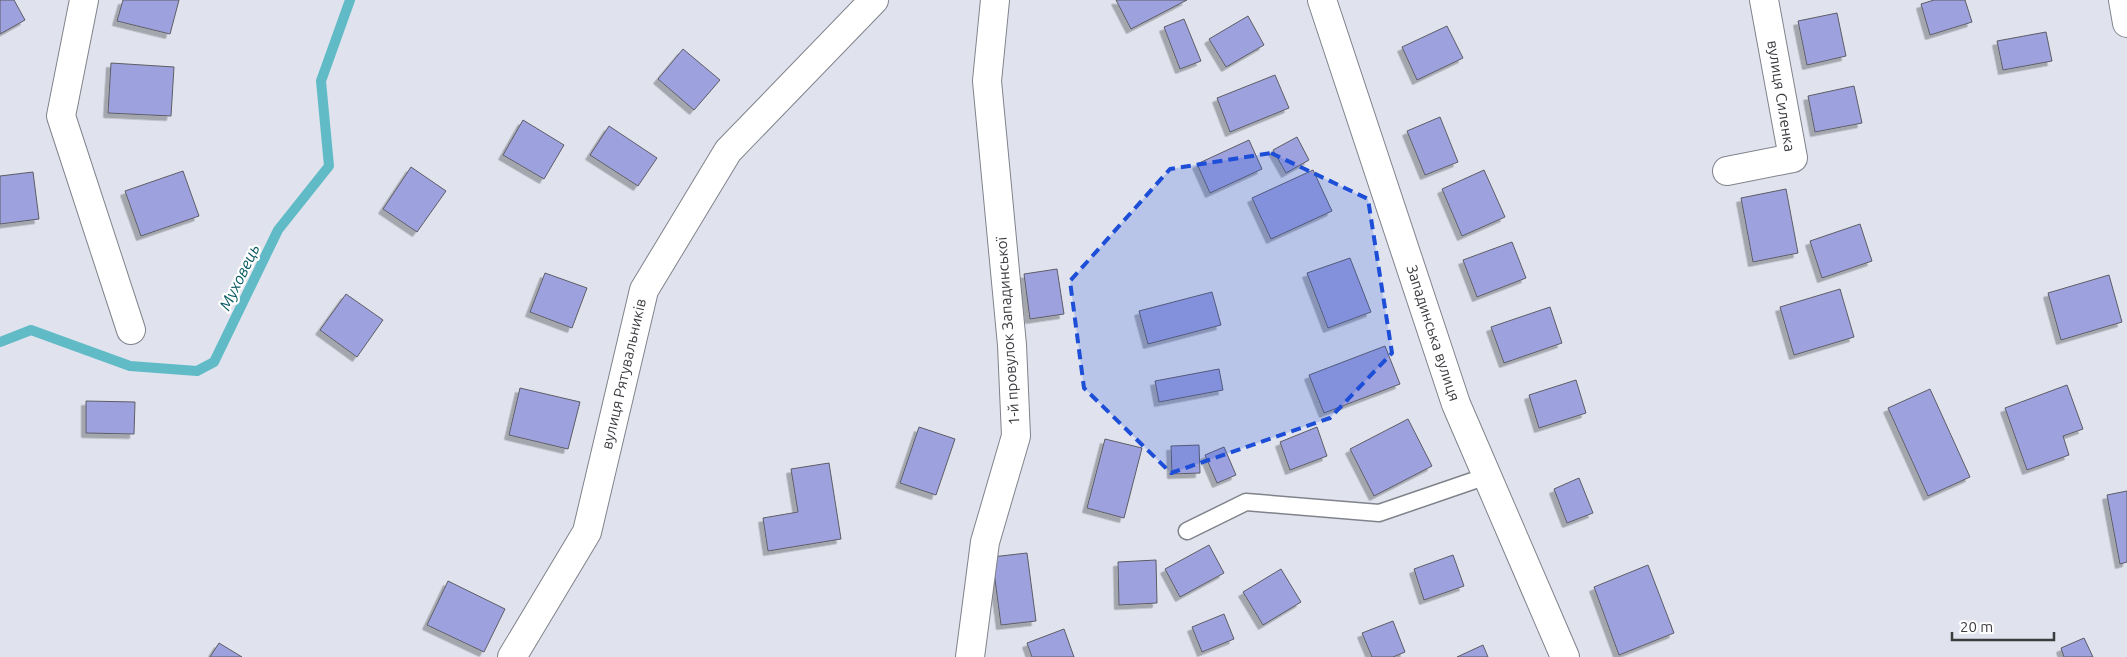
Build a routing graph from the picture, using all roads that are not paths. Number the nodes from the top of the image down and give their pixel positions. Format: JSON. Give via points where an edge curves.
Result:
{"nodes":[{"id":1,"x":84,"y":0,"type":"edge"},
{"id":2,"x":874,"y":0,"type":"edge"},
{"id":3,"x":995,"y":0,"type":"edge"},
{"id":4,"x":1322,"y":0,"type":"edge"},
{"id":5,"x":1764,"y":0,"type":"edge"},
{"id":6,"x":2123,"y":0,"type":"edge"},
{"id":7,"x":2127,"y":24,"type":"edge"},
{"id":8,"x":1728,"y":172,"type":"dead end"},
{"id":9,"x":131,"y":330,"type":"dead end"},
{"id":10,"x":1487,"y":476,"type":"junction"},
{"id":11,"x":1187,"y":530,"type":"dead end"},
{"id":12,"x":512,"y":657,"type":"edge"},
{"id":13,"x":970,"y":657,"type":"edge"},
{"id":14,"x":1566,"y":657,"type":"edge"}],
"edges":[{"from":1,"to":9,"type":"street","via":[[61,116]]},
{"from":2,"to":12,"type":"street","name":"вулиця Рятувальників","via":[[728,151],[644,290],[587,532]]},
{"from":3,"to":13,"type":"street","name":"1-й провулок Западинської","via":[[987,81],[1012,344],[1016,436],[985,542]]},
{"from":4,"to":10,"type":"street","name":"Западинська вулиця","via":[[1456,404]]},
{"from":5,"to":8,"type":"street","name":"вулиця Силенка","via":[[1793,158]]},
{"from":6,"to":7,"type":"street"},
{"from":10,"to":11,"type":"lane","via":[[1379,513],[1246,502]]},
{"from":10,"to":14,"type":"street","name":"Западинська вулиця"}]}
